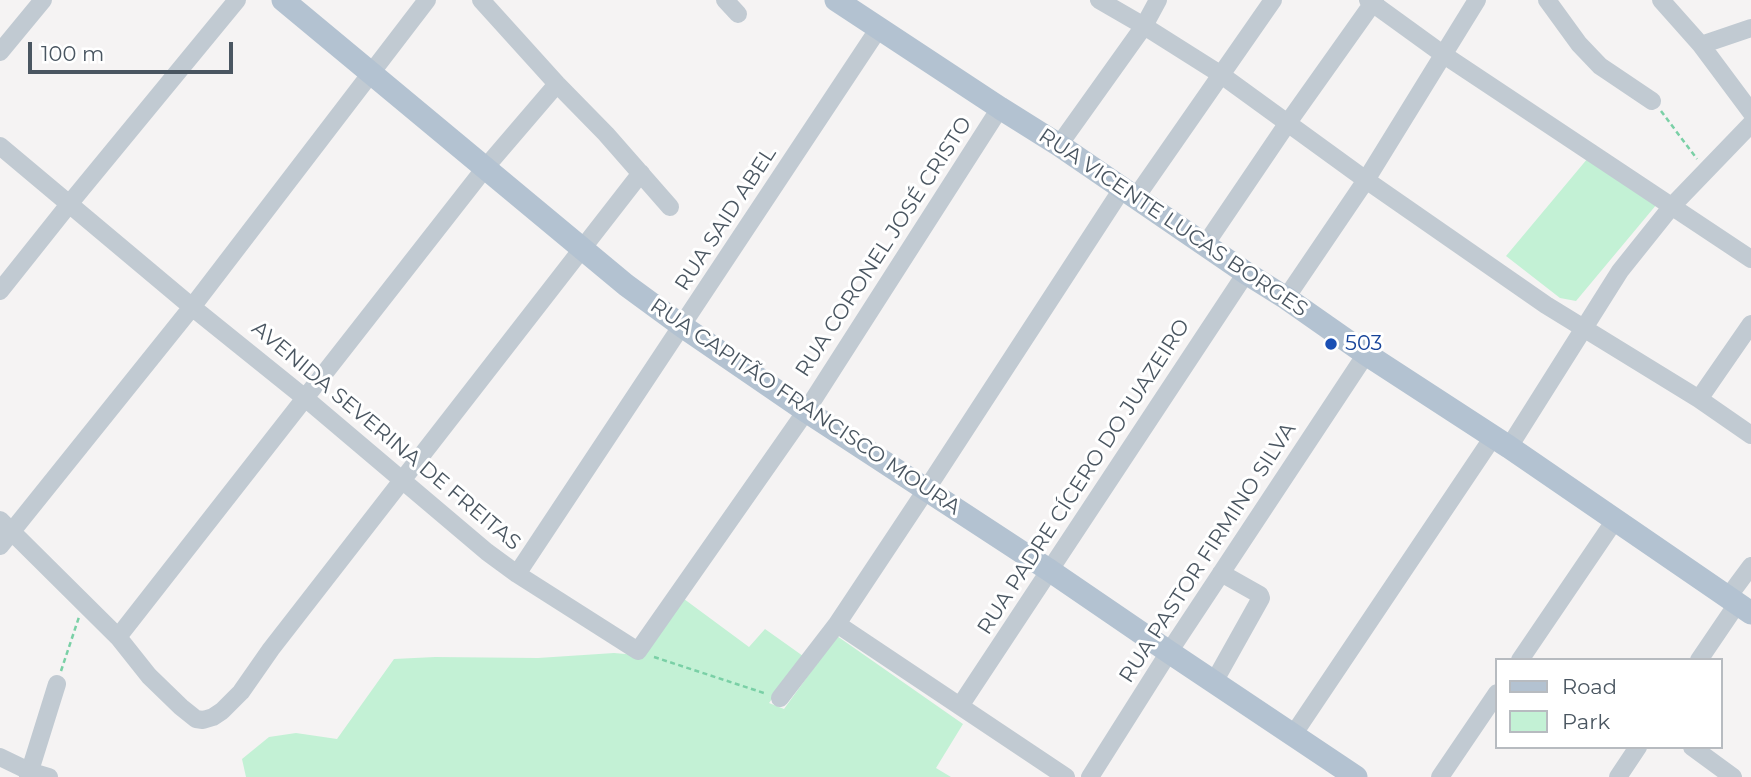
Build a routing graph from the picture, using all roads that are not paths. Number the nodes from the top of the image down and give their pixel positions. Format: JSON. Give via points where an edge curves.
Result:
{"nodes":[{"id":1,"x":43,"y":0,"type":"edge"},
{"id":2,"x":237,"y":0,"type":"edge"},
{"id":3,"x":283,"y":0,"type":"edge"},
{"id":4,"x":427,"y":0,"type":"edge"},
{"id":5,"x":481,"y":0,"type":"edge"},
{"id":6,"x":725,"y":0,"type":"edge"},
{"id":7,"x":836,"y":0,"type":"edge"},
{"id":8,"x":1099,"y":0,"type":"edge"},
{"id":9,"x":1158,"y":0,"type":"edge"},
{"id":10,"x":1273,"y":0,"type":"edge"},
{"id":11,"x":1477,"y":0,"type":"edge"},
{"id":12,"x":1547,"y":0,"type":"edge"},
{"id":13,"x":1661,"y":0,"type":"edge"},
{"id":14,"x":1372,"y":1,"type":"edge"},
{"id":15,"x":738,"y":15,"type":"dead end"},
{"id":16,"x":1144,"y":26,"type":"junction"},
{"id":17,"x":878,"y":28,"type":"junction"},
{"id":18,"x":1751,"y":28,"type":"edge"},
{"id":19,"x":1702,"y":45,"type":"junction"},
{"id":20,"x":0,"y":52,"type":"edge"},
{"id":21,"x":1444,"y":55,"type":"junction"},
{"id":22,"x":372,"y":74,"type":"junction"},
{"id":23,"x":1220,"y":74,"type":"junction"},
{"id":24,"x":557,"y":84,"type":"junction"},
{"id":25,"x":1652,"y":101,"type":"road end"},
{"id":26,"x":1000,"y":108,"type":"junction"},
{"id":27,"x":1751,"y":112,"type":"edge"},
{"id":28,"x":1287,"y":124,"type":"junction"},
{"id":29,"x":1751,"y":124,"type":"edge"},
{"id":30,"x":1059,"y":145,"type":"junction"},
{"id":31,"x":0,"y":146,"type":"edge"},
{"id":32,"x":485,"y":168,"type":"junction"},
{"id":33,"x":641,"y":173,"type":"junction"},
{"id":34,"x":1366,"y":180,"type":"junction"},
{"id":35,"x":1129,"y":193,"type":"junction"},
{"id":36,"x":70,"y":204,"type":"junction"},
{"id":37,"x":1672,"y":206,"type":"junction"},
{"id":38,"x":670,"y":207,"type":"dead end"},
{"id":39,"x":1205,"y":245,"type":"junction"},
{"id":40,"x":583,"y":248,"type":"junction"},
{"id":41,"x":1751,"y":259,"type":"edge"},
{"id":42,"x":1246,"y":273,"type":"junction"},
{"id":43,"x":0,"y":291,"type":"edge"},
{"id":44,"x":1286,"y":298,"type":"junction"},
{"id":45,"x":191,"y":307,"type":"junction"},
{"id":46,"x":1751,"y":324,"type":"edge"},
{"id":47,"x":682,"y":326,"type":"junction"},
{"id":48,"x":1583,"y":328,"type":"junction"},
{"id":49,"x":1366,"y":354,"type":"junction"},
{"id":50,"x":305,"y":398,"type":"junction"},
{"id":51,"x":1699,"y":399,"type":"junction"},
{"id":52,"x":806,"y":411,"type":"junction"},
{"id":53,"x":1751,"y":435,"type":"edge"},
{"id":54,"x":1501,"y":442,"type":"junction"},
{"id":55,"x":402,"y":481,"type":"junction"},
{"id":56,"x":926,"y":490,"type":"junction"},
{"id":57,"x":1615,"y":520,"type":"junction"},
{"id":58,"x":4,"y":533,"type":"edge"},
{"id":59,"x":1751,"y":566,"type":"edge"},
{"id":60,"x":1049,"y":570,"type":"junction"},
{"id":61,"x":1221,"y":573,"type":"junction"},
{"id":62,"x":517,"y":574,"type":"junction"},
{"id":63,"x":1739,"y":605,"type":"edge"},
{"id":64,"x":837,"y":624,"type":"junction"},
{"id":65,"x":118,"y":637,"type":"junction"},
{"id":66,"x":638,"y":651,"type":"joint"},
{"id":67,"x":1169,"y":652,"type":"junction"},
{"id":68,"x":1521,"y":658,"type":"edge"},
{"id":69,"x":1700,"y":658,"type":"edge"},
{"id":70,"x":1214,"y":682,"type":"junction"},
{"id":71,"x":57,"y":684,"type":"road end"},
{"id":72,"x":1496,"y":694,"type":"edge"},
{"id":73,"x":780,"y":698,"type":"road end"},
{"id":74,"x":960,"y":706,"type":"junction"},
{"id":75,"x":1293,"y":734,"type":"junction"},
{"id":76,"x":1637,"y":749,"type":"edge"},
{"id":77,"x":1695,"y":749,"type":"edge"},
{"id":78,"x":0,"y":757,"type":"edge"},
{"id":79,"x":29,"y":774,"type":"edge"},
{"id":80,"x":49,"y":777,"type":"edge"},
{"id":81,"x":1066,"y":777,"type":"edge"},
{"id":82,"x":1090,"y":777,"type":"edge"},
{"id":83,"x":1356,"y":777,"type":"edge"},
{"id":84,"x":1440,"y":777,"type":"edge"},
{"id":85,"x":1618,"y":777,"type":"edge"},
{"id":86,"x":1733,"y":777,"type":"edge"}],
"edges":[{"from":1,"to":20,"type":"street"},
{"from":2,"to":36,"type":"street"},
{"from":3,"to":22,"type":"main road","name":"RUA CAPITÃO FRANCISCO MOURA"},
{"from":4,"to":22,"type":"street"},
{"from":5,"to":24,"type":"street"},
{"from":6,"to":15,"type":"street"},
{"from":7,"to":17,"type":"main road","name":"RUA VICENTE LUCAS BORGES"},
{"from":8,"to":16,"type":"street"},
{"from":9,"to":16,"type":"street"},
{"from":10,"to":23,"type":"street"},
{"from":11,"to":21,"type":"street"},
{"from":12,"to":25,"type":"street","via":[[1600,66]]},
{"from":13,"to":19,"type":"street"},
{"from":14,"to":21,"type":"street"},
{"from":14,"to":28,"type":"street"},
{"from":16,"to":23,"type":"street"},
{"from":16,"to":30,"type":"street"},
{"from":17,"to":26,"type":"main road","name":"RUA VICENTE LUCAS BORGES"},
{"from":17,"to":47,"type":"street","name":"RUA SAID ABEL"},
{"from":18,"to":19,"type":"street"},
{"from":19,"to":27,"type":"street"},
{"from":21,"to":34,"type":"street"},
{"from":21,"to":37,"type":"street"},
{"from":22,"to":32,"type":"main road","name":"RUA CAPITÃO FRANCISCO MOURA"},
{"from":22,"to":45,"type":"street"},
{"from":23,"to":28,"type":"street"},
{"from":23,"to":35,"type":"street"},
{"from":24,"to":32,"type":"street"},
{"from":24,"to":33,"type":"street"},
{"from":26,"to":30,"type":"main road","name":"RUA VICENTE LUCAS BORGES"},
{"from":26,"to":52,"type":"street","name":"RUA CORONEL JOSÉ CRISTO"},
{"from":28,"to":34,"type":"street"},
{"from":28,"to":39,"type":"street"},
{"from":29,"to":37,"type":"street"},
{"from":30,"to":35,"type":"main road","name":"RUA VICENTE LUCAS BORGES"},
{"from":31,"to":36,"type":"street","name":"AVENIDA SEVERINA DE FREITAS"},
{"from":32,"to":40,"type":"main road","name":"RUA CAPITÃO FRANCISCO MOURA"},
{"from":32,"to":50,"type":"street"},
{"from":33,"to":38,"type":"street"},
{"from":33,"to":40,"type":"street"},
{"from":34,"to":44,"type":"street"},
{"from":34,"to":48,"type":"street"},
{"from":35,"to":39,"type":"main road","name":"RUA VICENTE LUCAS BORGES"},
{"from":35,"to":56,"type":"street"},
{"from":36,"to":43,"type":"street"},
{"from":36,"to":45,"type":"street","name":"AVENIDA SEVERINA DE FREITAS"},
{"from":37,"to":41,"type":"street"},
{"from":37,"to":48,"type":"street","via":[[1620,271]]},
{"from":39,"to":42,"type":"main road","name":"RUA VICENTE LUCAS BORGES"},
{"from":40,"to":47,"type":"main road","name":"RUA CAPITÃO FRANCISCO MOURA"},
{"from":40,"to":55,"type":"street"},
{"from":42,"to":44,"type":"main road","name":"RUA VICENTE LUCAS BORGES"},
{"from":42,"to":60,"type":"street","name":"RUA PADRE CÍCERO DO JUAZEIRO"},
{"from":44,"to":49,"type":"main road","name":"RUA VICENTE LUCAS BORGES"},
{"from":45,"to":50,"type":"street","name":"AVENIDA SEVERINA DE FREITAS"},
{"from":45,"to":58,"type":"street"},
{"from":46,"to":51,"type":"street"},
{"from":47,"to":52,"type":"main road","name":"RUA CAPITÃO FRANCISCO MOURA"},
{"from":47,"to":62,"type":"street","name":"RUA SAID ABEL"},
{"from":48,"to":51,"type":"street"},
{"from":48,"to":54,"type":"street"},
{"from":49,"to":54,"type":"main road","name":"RUA VICENTE LUCAS BORGES"},
{"from":49,"to":61,"type":"street","name":"RUA PASTOR FIRMINO SILVA"},
{"from":50,"to":55,"type":"street","name":"AVENIDA SEVERINA DE FREITAS"},
{"from":50,"to":65,"type":"street"},
{"from":51,"to":53,"type":"street"},
{"from":52,"to":56,"type":"main road","name":"RUA CAPITÃO FRANCISCO MOURA"},
{"from":52,"to":66,"type":"street","name":"RUA CORONEL JOSÉ CRISTO"},
{"from":54,"to":57,"type":"main road","name":"RUA VICENTE LUCAS BORGES"},
{"from":54,"to":75,"type":"street"},
{"from":55,"to":62,"type":"street","name":"AVENIDA SEVERINA DE FREITAS"},
{"from":55,"to":65,"type":"street","via":[[241,692],[213,717],[196,719],[181,707]]},
{"from":56,"to":60,"type":"main road","name":"RUA CAPITÃO FRANCISCO MOURA"},
{"from":56,"to":64,"type":"street"},
{"from":57,"to":63,"type":"main road","name":"RUA VICENTE LUCAS BORGES"},
{"from":57,"to":68,"type":"street"},
{"from":58,"to":65,"type":"street"},
{"from":59,"to":63,"type":"street"},
{"from":60,"to":67,"type":"main road","name":"RUA CAPITÃO FRANCISCO MOURA"},
{"from":60,"to":74,"type":"street","name":"RUA PADRE CÍCERO DO JUAZEIRO"},
{"from":61,"to":67,"type":"street","name":"RUA PASTOR FIRMINO SILVA"},
{"from":61,"to":70,"type":"street","via":[[1261,598]]},
{"from":62,"to":66,"type":"street","name":"AVENIDA SEVERINA DE FREITAS"},
{"from":63,"to":69,"type":"street"},
{"from":64,"to":73,"type":"street"},
{"from":64,"to":74,"type":"street"},
{"from":67,"to":70,"type":"main road","name":"RUA CAPITÃO FRANCISCO MOURA"},
{"from":67,"to":82,"type":"street","name":"RUA PASTOR FIRMINO SILVA"},
{"from":70,"to":75,"type":"main road","name":"RUA CAPITÃO FRANCISCO MOURA"},
{"from":71,"to":79,"type":"street"},
{"from":72,"to":84,"type":"street"},
{"from":74,"to":81,"type":"street"},
{"from":75,"to":83,"type":"main road","name":"RUA CAPITÃO FRANCISCO MOURA"},
{"from":76,"to":85,"type":"street"},
{"from":77,"to":86,"type":"street"},
{"from":78,"to":79,"type":"street"},
{"from":79,"to":80,"type":"street"}]}
